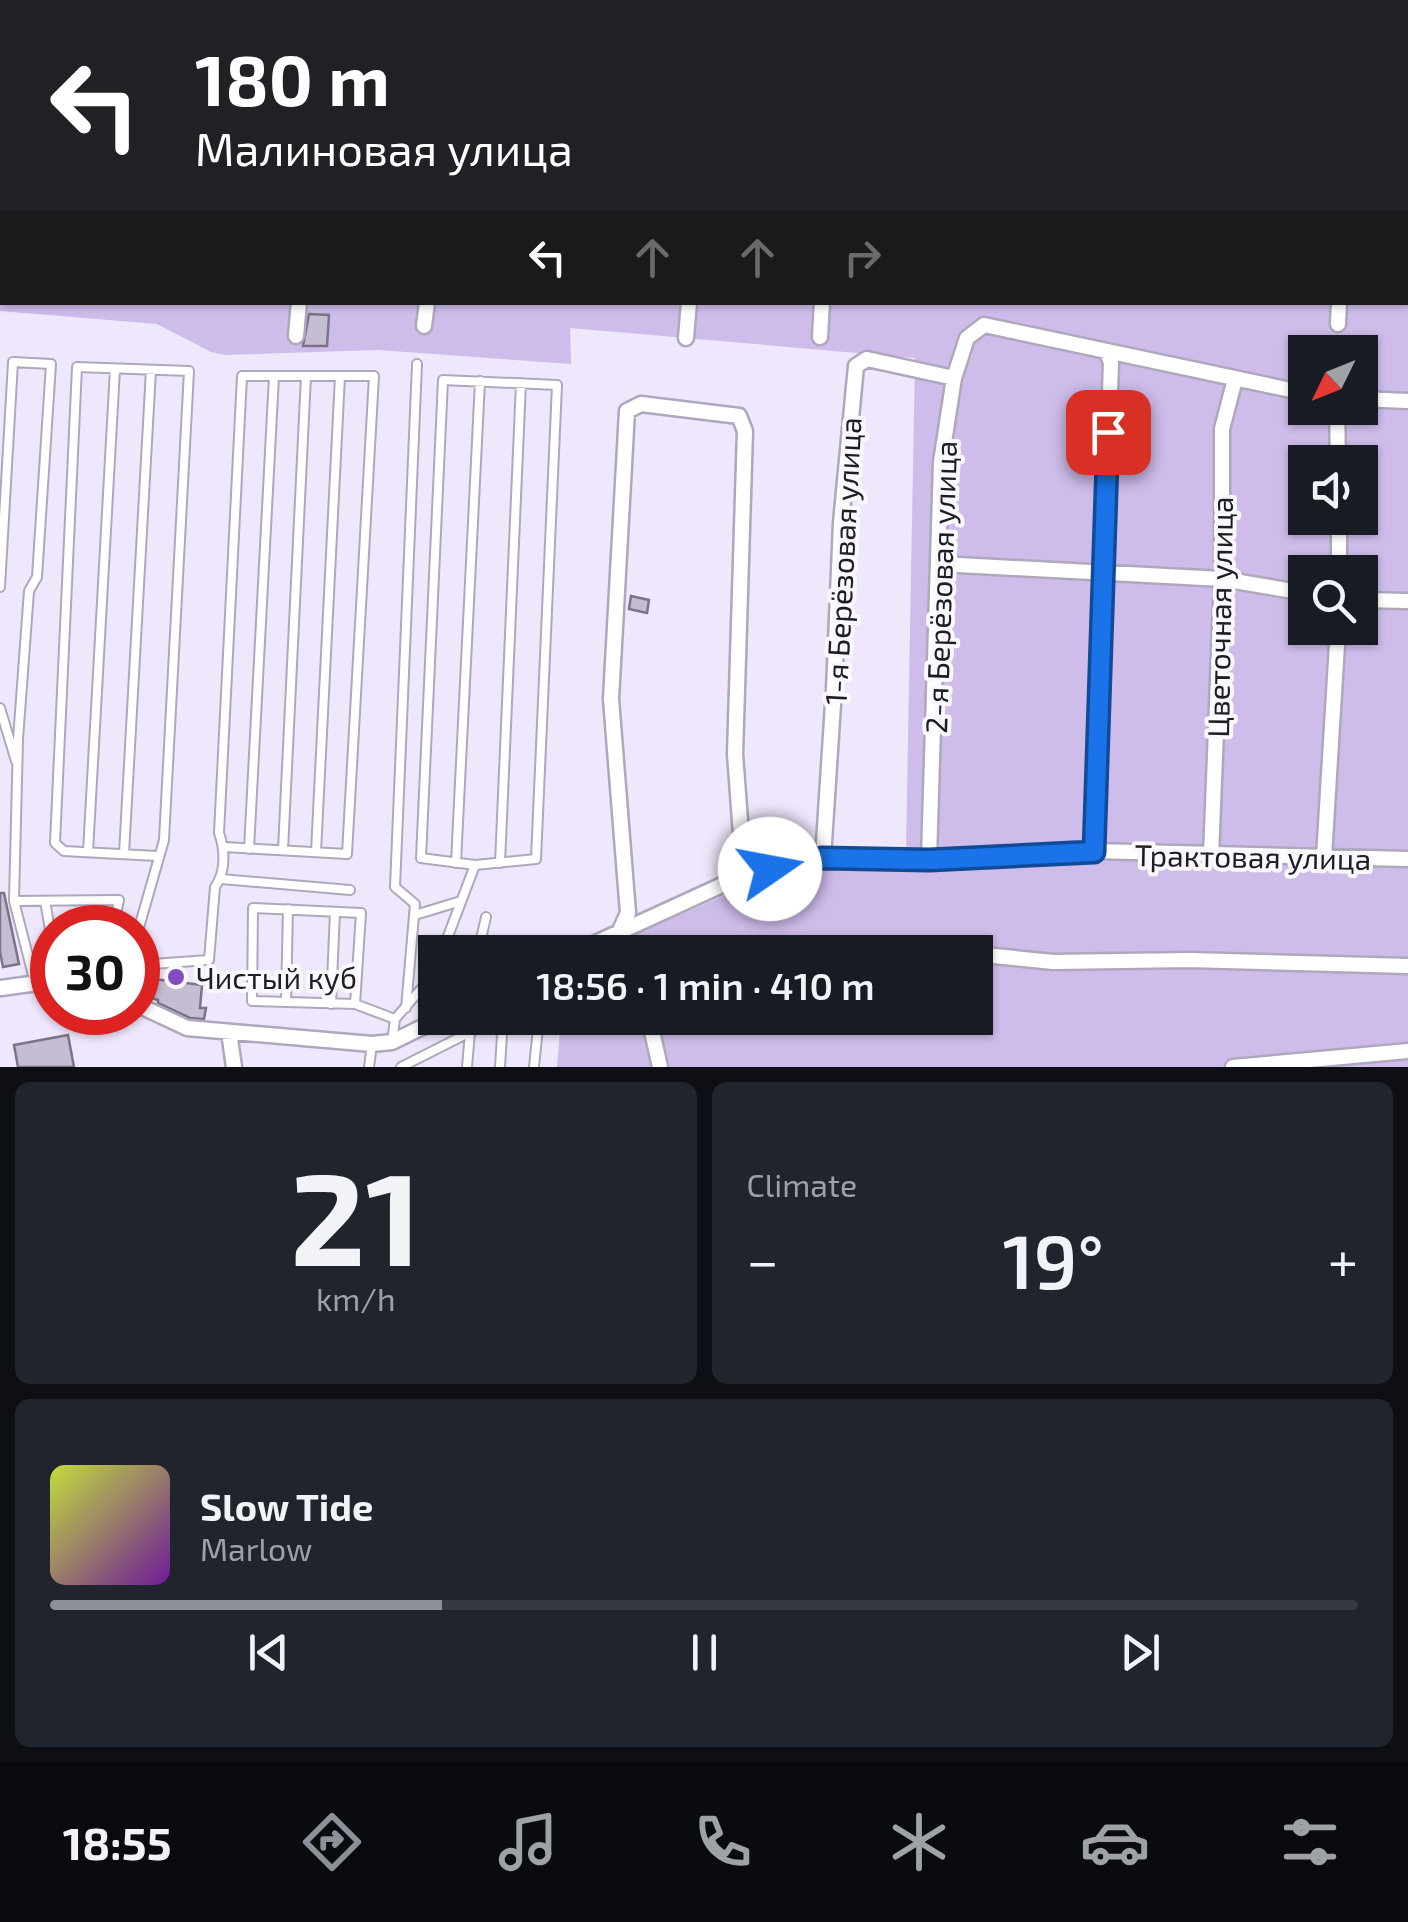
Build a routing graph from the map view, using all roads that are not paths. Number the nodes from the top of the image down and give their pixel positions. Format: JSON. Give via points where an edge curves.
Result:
{"nodes":[{"id":1,"x":299,"y":305,"type":"edge"},
{"id":2,"x":427,"y":305,"type":"edge"},
{"id":3,"x":690,"y":305,"type":"edge"},
{"id":4,"x":822,"y":305,"type":"edge"},
{"id":5,"x":1340,"y":305,"type":"edge"},
{"id":6,"x":1338,"y":324,"type":"dead end"},
{"id":7,"x":424,"y":326,"type":"dead end"},
{"id":8,"x":296,"y":336,"type":"dead end"},
{"id":9,"x":686,"y":338,"type":"dead end"},
{"id":10,"x":820,"y":338,"type":"dead end"},
{"id":11,"x":1107,"y":352,"type":"junction"},
{"id":12,"x":418,"y":364,"type":"dead end"},
{"id":13,"x":115,"y":368,"type":"junction"},
{"id":14,"x":151,"y":370,"type":"junction"},
{"id":15,"x":274,"y":376,"type":"junction"},
{"id":16,"x":306,"y":376,"type":"junction"},
{"id":17,"x":340,"y":376,"type":"junction"},
{"id":18,"x":954,"y":378,"type":"junction"},
{"id":19,"x":1236,"y":379,"type":"junction"},
{"id":20,"x":480,"y":382,"type":"junction"},
{"id":21,"x":521,"y":383,"type":"junction"},
{"id":22,"x":1288,"y":389,"type":"edge"},
{"id":23,"x":1378,"y":400,"type":"edge"},
{"id":24,"x":1408,"y":401,"type":"edge"},
{"id":25,"x":940,"y":564,"type":"junction"},
{"id":26,"x":1102,"y":571,"type":"junction"},
{"id":27,"x":1222,"y":579,"type":"junction"},
{"id":28,"x":0,"y":587,"type":"edge"},
{"id":29,"x":1288,"y":591,"type":"edge"},
{"id":30,"x":1378,"y":600,"type":"edge"},
{"id":31,"x":1408,"y":601,"type":"edge"},
{"id":32,"x":1337,"y":645,"type":"edge"},
{"id":33,"x":0,"y":708,"type":"edge"},
{"id":34,"x":18,"y":765,"type":"junction"},
{"id":35,"x":224,"y":847,"type":"junction"},
{"id":36,"x":249,"y":848,"type":"junction"},
{"id":37,"x":283,"y":850,"type":"junction"},
{"id":38,"x":88,"y":852,"type":"junction"},
{"id":39,"x":316,"y":852,"type":"junction"},
{"id":40,"x":1094,"y":852,"type":"junction"},
{"id":41,"x":124,"y":854,"type":"junction"},
{"id":42,"x":157,"y":856,"type":"junction"},
{"id":43,"x":1212,"y":856,"type":"junction"},
{"id":44,"x":1324,"y":857,"type":"junction"},
{"id":45,"x":822,"y":858,"type":"junction"},
{"id":46,"x":1408,"y":859,"type":"edge"},
{"id":47,"x":929,"y":860,"type":"junction"},
{"id":48,"x":456,"y":863,"type":"junction"},
{"id":49,"x":500,"y":863,"type":"junction"},
{"id":50,"x":474,"y":865,"type":"junction"},
{"id":51,"x":744,"y":875,"type":"junction"},
{"id":52,"x":221,"y":879,"type":"junction"},
{"id":53,"x":350,"y":890,"type":"dead end"},
{"id":54,"x":45,"y":900,"type":"junction"},
{"id":55,"x":14,"y":901,"type":"junction"},
{"id":56,"x":461,"y":901,"type":"junction"},
{"id":57,"x":46,"y":905,"type":"edge"},
{"id":58,"x":118,"y":905,"type":"edge"},
{"id":59,"x":145,"y":905,"type":"edge"},
{"id":60,"x":288,"y":910,"type":"junction"},
{"id":61,"x":336,"y":912,"type":"junction"},
{"id":62,"x":415,"y":915,"type":"junction"},
{"id":63,"x":486,"y":917,"type":"dead end"},
{"id":64,"x":448,"y":935,"type":"edge"},
{"id":65,"x":482,"y":935,"type":"edge"},
{"id":66,"x":618,"y":935,"type":"joint"},
{"id":67,"x":993,"y":956,"type":"edge"},
{"id":68,"x":30,"y":961,"type":"edge"},
{"id":69,"x":160,"y":963,"type":"edge"},
{"id":70,"x":1408,"y":966,"type":"edge"},
{"id":71,"x":30,"y":984,"type":"edge"},
{"id":72,"x":0,"y":989,"type":"edge"},
{"id":73,"x":418,"y":994,"type":"edge"},
{"id":74,"x":286,"y":1002,"type":"junction"},
{"id":75,"x":332,"y":1004,"type":"junction"},
{"id":76,"x":354,"y":1004,"type":"junction"},
{"id":77,"x":406,"y":1008,"type":"junction"},
{"id":78,"x":160,"y":1015,"type":"edge"},
{"id":79,"x":395,"y":1019,"type":"junction"},
{"id":80,"x":418,"y":1029,"type":"edge"},
{"id":81,"x":229,"y":1032,"type":"junction"},
{"id":82,"x":464,"y":1035,"type":"edge"},
{"id":83,"x":470,"y":1035,"type":"edge"},
{"id":84,"x":501,"y":1035,"type":"edge"},
{"id":85,"x":537,"y":1035,"type":"edge"},
{"id":86,"x":653,"y":1035,"type":"edge"},
{"id":87,"x":392,"y":1042,"type":"junction"},
{"id":88,"x":372,"y":1044,"type":"junction"},
{"id":89,"x":432,"y":1051,"type":"junction"},
{"id":90,"x":1408,"y":1051,"type":"edge"},
{"id":91,"x":1280,"y":1065,"type":"edge"},
{"id":92,"x":234,"y":1067,"type":"edge"},
{"id":93,"x":369,"y":1067,"type":"edge"},
{"id":94,"x":401,"y":1067,"type":"edge"},
{"id":95,"x":431,"y":1067,"type":"edge"},
{"id":96,"x":467,"y":1067,"type":"edge"},
{"id":97,"x":500,"y":1067,"type":"edge"},
{"id":98,"x":534,"y":1067,"type":"edge"},
{"id":99,"x":660,"y":1067,"type":"edge"},
{"id":100,"x":1232,"y":1067,"type":"edge"}],
"edges":[{"from":1,"to":8,"type":"street"},
{"from":2,"to":7,"type":"street"},
{"from":3,"to":9,"type":"street"},
{"from":4,"to":10,"type":"street"},
{"from":5,"to":6,"type":"street"},
{"from":11,"to":18,"type":"street","name":"2-я Берёзовая улица","via":[[984,325],[967,338]]},
{"from":11,"to":19,"type":"street"},
{"from":11,"to":26,"type":"street"},
{"from":12,"to":62,"type":"lane","via":[[395,887],[414,904]]},
{"from":13,"to":14,"type":"lane"},
{"from":13,"to":38,"type":"lane"},
{"from":13,"to":38,"type":"lane","via":[[77,367],[55,843],[64,851]]},
{"from":14,"to":41,"type":"lane"},
{"from":14,"to":42,"type":"lane","via":[[189,371],[164,840]]},
{"from":15,"to":16,"type":"lane"},
{"from":15,"to":35,"type":"lane","via":[[242,376],[219,834]]},
{"from":15,"to":36,"type":"lane"},
{"from":16,"to":17,"type":"lane"},
{"from":16,"to":37,"type":"lane"},
{"from":17,"to":39,"type":"lane"},
{"from":17,"to":39,"type":"lane","via":[[374,376],[347,854]]},
{"from":18,"to":25,"type":"street","name":"2-я Берёзовая улица","via":[[941,462]]},
{"from":18,"to":45,"type":"street","name":"1-я Берёзовая улица","via":[[868,359],[856,366]]},
{"from":19,"to":22,"type":"street"},
{"from":19,"to":27,"type":"street","name":"Цветочная улица","via":[[1222,429]]},
{"from":20,"to":21,"type":"lane"},
{"from":20,"to":48,"type":"lane"},
{"from":20,"to":48,"type":"lane","via":[[443,380],[441,420],[421,858]]},
{"from":21,"to":49,"type":"lane"},
{"from":21,"to":49,"type":"lane","via":[[557,385],[536,860]]},
{"from":23,"to":24,"type":"street"},
{"from":25,"to":26,"type":"street"},
{"from":25,"to":47,"type":"street","name":"2-я Берёзовая улица"},
{"from":26,"to":27,"type":"street"},
{"from":26,"to":40,"type":"street"},
{"from":27,"to":29,"type":"street"},
{"from":27,"to":43,"type":"street","name":"Цветочная улица"},
{"from":28,"to":34,"type":"lane","via":[[13,362],[51,364]]},
{"from":30,"to":31,"type":"street"},
{"from":32,"to":44,"type":"street"},
{"from":33,"to":34,"type":"lane"},
{"from":34,"to":55,"type":"lane"},
{"from":35,"to":36,"type":"lane"},
{"from":35,"to":52,"type":"lane"},
{"from":36,"to":37,"type":"lane"},
{"from":37,"to":39,"type":"lane"},
{"from":38,"to":41,"type":"lane"},
{"from":40,"to":43,"type":"street","name":"Трактовая улица"},
{"from":40,"to":47,"type":"street","name":"Трактовая улица"},
{"from":41,"to":42,"type":"lane"},
{"from":42,"to":59,"type":"lane"},
{"from":43,"to":44,"type":"street","name":"Трактовая улица"},
{"from":44,"to":46,"type":"street","name":"Трактовая улица"},
{"from":45,"to":47,"type":"street","name":"Трактовая улица"},
{"from":45,"to":51,"type":"street","name":"Трактовая улица"},
{"from":48,"to":50,"type":"lane"},
{"from":49,"to":50,"type":"lane"},
{"from":50,"to":56,"type":"lane"},
{"from":51,"to":66,"type":"street","name":"Трактовая улица"},
{"from":51,"to":66,"type":"street","via":[[736,754],[746,431],[739,416],[641,404],[627,411],[611,699],[628,913]]},
{"from":52,"to":53,"type":"lane"},
{"from":52,"to":69,"type":"lane","via":[[209,960]]},
{"from":54,"to":55,"type":"lane"},
{"from":54,"to":57,"type":"lane"},
{"from":54,"to":58,"type":"lane","via":[[119,900]]},
{"from":55,"to":68,"type":"lane"},
{"from":56,"to":62,"type":"lane"},
{"from":56,"to":64,"type":"lane"},
{"from":60,"to":61,"type":"lane"},
{"from":60,"to":74,"type":"lane"},
{"from":60,"to":74,"type":"lane","via":[[254,908],[252,1001]]},
{"from":61,"to":75,"type":"lane"},
{"from":61,"to":76,"type":"lane","via":[[361,914]]},
{"from":62,"to":77,"type":"lane"},
{"from":63,"to":65,"type":"lane"},
{"from":67,"to":70,"type":"street"},
{"from":71,"to":72,"type":"street"},
{"from":73,"to":77,"type":"lane"},
{"from":74,"to":75,"type":"lane"},
{"from":75,"to":76,"type":"lane"},
{"from":76,"to":79,"type":"lane"},
{"from":77,"to":79,"type":"lane"},
{"from":78,"to":81,"type":"street","via":[[187,1028]]},
{"from":79,"to":87,"type":"lane"},
{"from":80,"to":87,"type":"street"},
{"from":81,"to":88,"type":"street"},
{"from":81,"to":92,"type":"street"},
{"from":82,"to":89,"type":"lane"},
{"from":83,"to":96,"type":"lane"},
{"from":84,"to":97,"type":"lane"},
{"from":85,"to":98,"type":"lane"},
{"from":86,"to":99,"type":"street"},
{"from":87,"to":88,"type":"street"},
{"from":88,"to":93,"type":"lane"},
{"from":89,"to":94,"type":"lane"},
{"from":89,"to":95,"type":"lane"},
{"from":90,"to":91,"type":"street"},
{"from":91,"to":100,"type":"street"}]}
